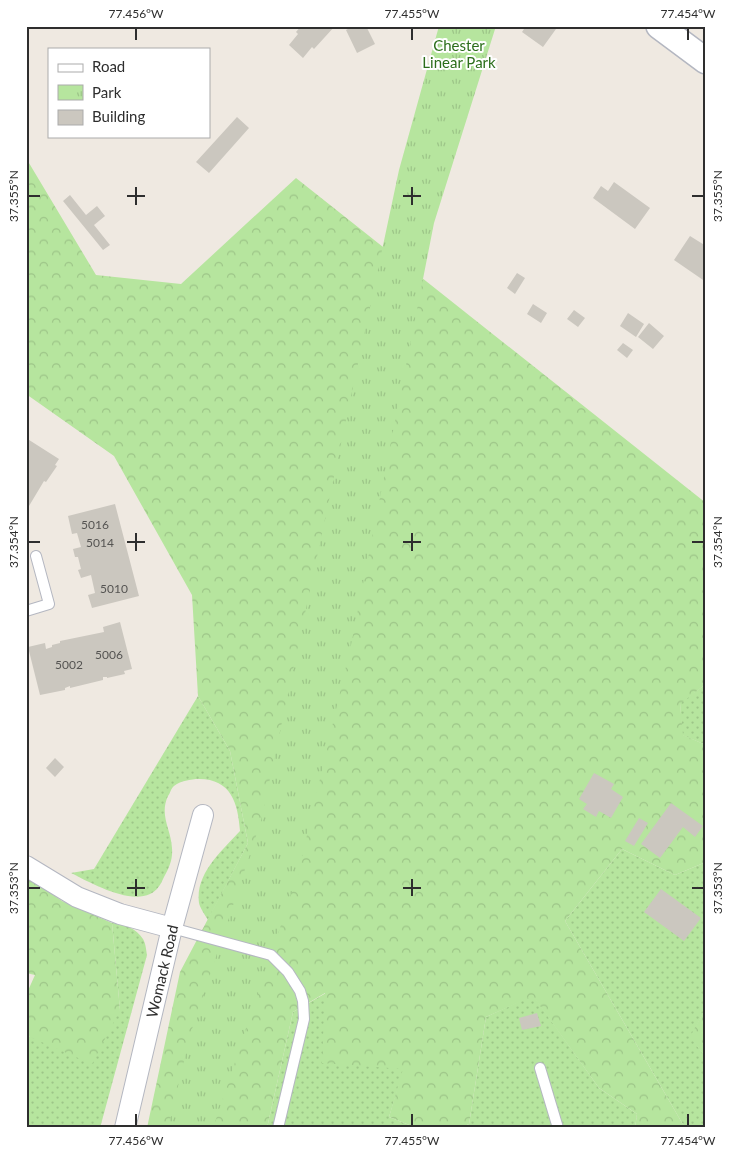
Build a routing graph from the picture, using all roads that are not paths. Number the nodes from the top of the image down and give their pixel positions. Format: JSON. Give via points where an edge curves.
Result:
{"nodes":[{"id":1,"x":659,"y":26,"type":"edge"},
{"id":2,"x":706,"y":61,"type":"edge"},
{"id":3,"x":36,"y":556,"type":"dead end"},
{"id":4,"x":26,"y":611,"type":"edge"},
{"id":5,"x":203,"y":815,"type":"dead end"},
{"id":6,"x":26,"y":866,"type":"edge"},
{"id":7,"x":172,"y":928,"type":"junction"},
{"id":8,"x":540,"y":1068,"type":"dead end"},
{"id":9,"x":125,"y":1128,"type":"edge"},
{"id":10,"x":278,"y":1128,"type":"edge"},
{"id":11,"x":558,"y":1128,"type":"edge"}],
"edges":[{"from":1,"to":2,"type":"street"},
{"from":3,"to":4,"type":"lane","via":[[49,604]]},
{"from":5,"to":7,"type":"street","name":"Womack Road"},
{"from":6,"to":7,"type":"street","via":[[77,897],[120,914]]},
{"from":7,"to":9,"type":"street","name":"Womack Road"},
{"from":7,"to":10,"type":"lane","via":[[271,955],[288,972],[300,991],[304,1019]]},
{"from":8,"to":11,"type":"lane"}]}
